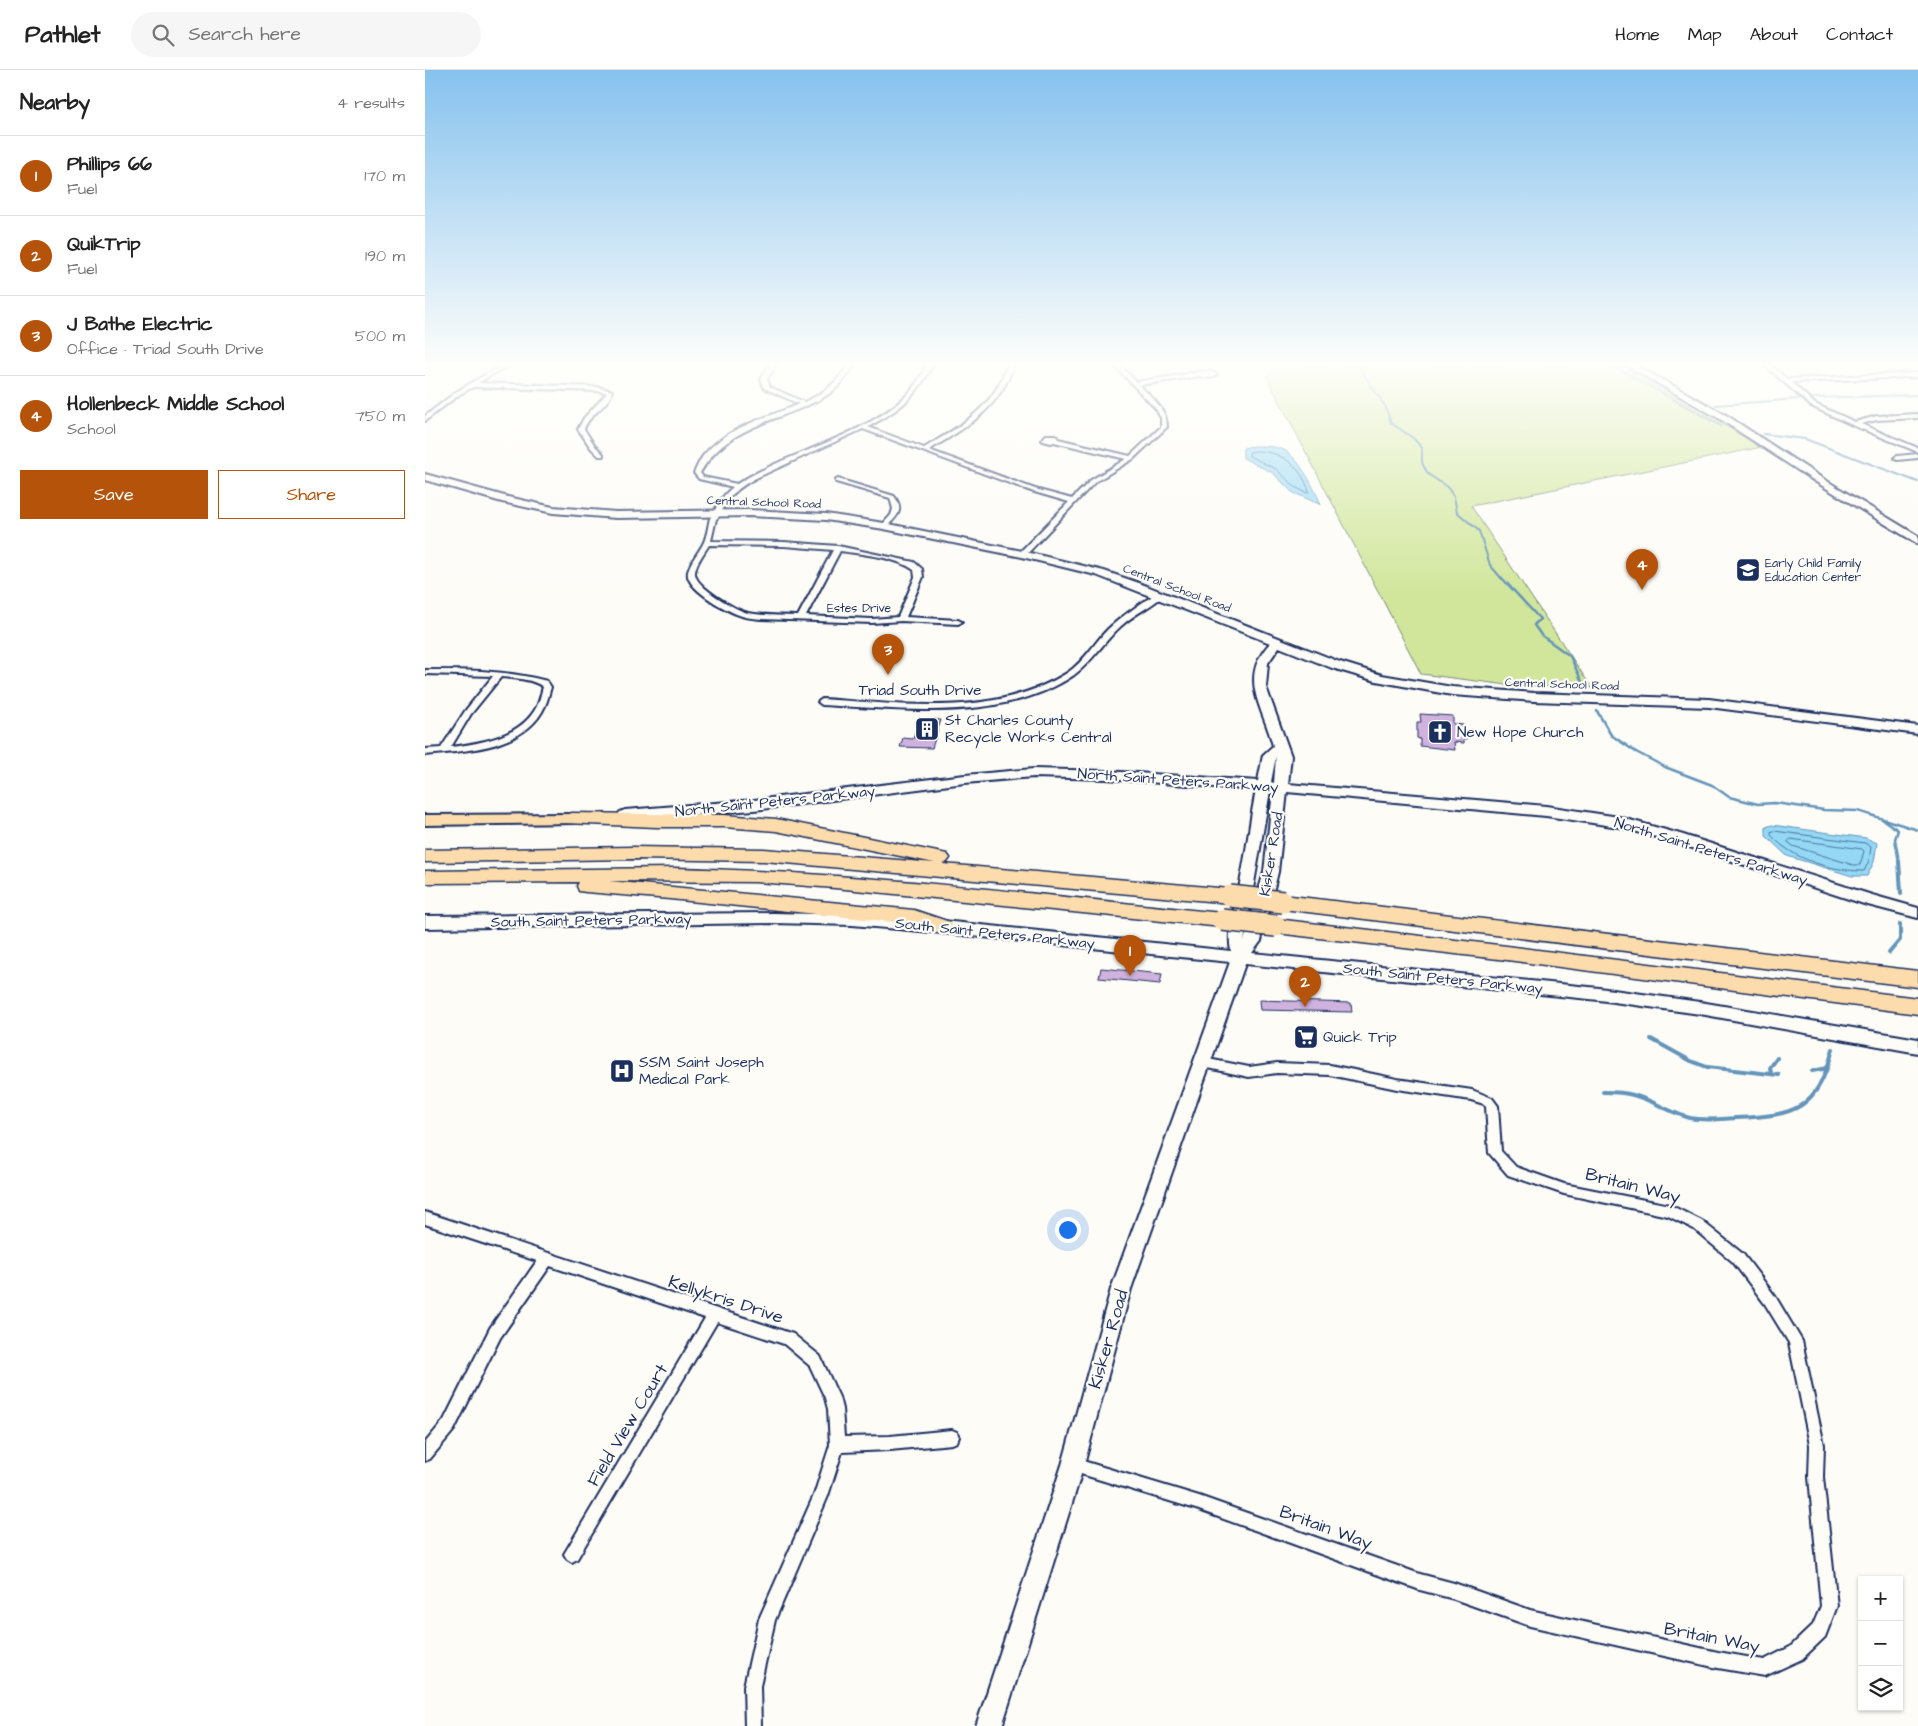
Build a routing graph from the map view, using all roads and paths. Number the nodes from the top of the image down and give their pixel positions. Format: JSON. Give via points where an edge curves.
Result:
{"nodes":[{"id":1,"x":589,"y":440,"type":"edge"},
{"id":2,"x":726,"y":440,"type":"edge"},
{"id":3,"x":833,"y":440,"type":"edge"},
{"id":4,"x":898,"y":440,"type":"edge"},
{"id":5,"x":941,"y":440,"type":"edge"},
{"id":6,"x":1056,"y":440,"type":"edge"},
{"id":7,"x":1150,"y":440,"type":"edge"},
{"id":8,"x":1759,"y":440,"type":"edge"},
{"id":9,"x":1894,"y":440,"type":"edge"},
{"id":10,"x":924,"y":450,"type":"junction"},
{"id":11,"x":1918,"y":450,"type":"edge"},
{"id":12,"x":601,"y":455,"type":"dead end"},
{"id":13,"x":1918,"y":456,"type":"edge"},
{"id":14,"x":1131,"y":458,"type":"junction"},
{"id":15,"x":1897,"y":458,"type":"dead end"},
{"id":16,"x":425,"y":477,"type":"edge"},
{"id":17,"x":838,"y":481,"type":"dead end"},
{"id":18,"x":738,"y":486,"type":"junction"},
{"id":19,"x":1072,"y":501,"type":"junction"},
{"id":20,"x":717,"y":515,"type":"junction"},
{"id":21,"x":883,"y":526,"type":"junction"},
{"id":22,"x":1918,"y":541,"type":"edge"},
{"id":23,"x":707,"y":543,"type":"junction"},
{"id":24,"x":838,"y":548,"type":"junction"},
{"id":25,"x":1022,"y":554,"type":"junction"},
{"id":26,"x":1160,"y":595,"type":"junction"},
{"id":27,"x":801,"y":618,"type":"junction"},
{"id":28,"x":901,"y":619,"type":"junction"},
{"id":29,"x":958,"y":622,"type":"dead end"},
{"id":30,"x":1276,"y":643,"type":"junction"},
{"id":31,"x":425,"y":672,"type":"edge"},
{"id":32,"x":498,"y":675,"type":"junction"},
{"id":33,"x":822,"y":702,"type":"dead end"},
{"id":34,"x":1918,"y":730,"type":"edge"},
{"id":35,"x":1278,"y":748,"type":"junction"},
{"id":36,"x":444,"y":750,"type":"junction"},
{"id":37,"x":425,"y":752,"type":"edge"},
{"id":38,"x":1263,"y":786,"type":"junction"},
{"id":39,"x":1282,"y":787,"type":"junction"},
{"id":40,"x":572,"y":819,"type":"junction"},
{"id":41,"x":425,"y":820,"type":"edge"},
{"id":42,"x":425,"y":856,"type":"edge"},
{"id":43,"x":470,"y":876,"type":"junction"},
{"id":44,"x":425,"y":877,"type":"edge"},
{"id":45,"x":1063,"y":880,"type":"junction"},
{"id":46,"x":1918,"y":912,"type":"edge"},
{"id":47,"x":425,"y":922,"type":"edge"},
{"id":48,"x":943,"y":927,"type":"junction"},
{"id":49,"x":1240,"y":956,"type":"junction"},
{"id":50,"x":1809,"y":966,"type":"junction"},
{"id":51,"x":1918,"y":970,"type":"edge"},
{"id":52,"x":1918,"y":979,"type":"edge"},
{"id":53,"x":1918,"y":1006,"type":"edge"},
{"id":54,"x":1918,"y":1046,"type":"edge"},
{"id":55,"x":1203,"y":1063,"type":"junction"},
{"id":56,"x":425,"y":1218,"type":"edge"},
{"id":57,"x":547,"y":1260,"type":"junction"},
{"id":58,"x":714,"y":1315,"type":"junction"},
{"id":59,"x":953,"y":1437,"type":"dead end"},
{"id":60,"x":837,"y":1445,"type":"junction"},
{"id":61,"x":425,"y":1454,"type":"edge"},
{"id":62,"x":1073,"y":1465,"type":"junction"},
{"id":63,"x":572,"y":1554,"type":"dead end"},
{"id":64,"x":753,"y":1726,"type":"edge"},
{"id":65,"x":989,"y":1726,"type":"edge"}],
"edges":[{"from":1,"to":12,"type":"street"},
{"from":2,"to":18,"type":"street","via":[[697,473],[701,478]]},
{"from":3,"to":18,"type":"street"},
{"from":4,"to":10,"type":"street"},
{"from":5,"to":10,"type":"street"},
{"from":6,"to":14,"type":"street"},
{"from":7,"to":14,"type":"street"},
{"from":8,"to":22,"type":"main road"},
{"from":9,"to":11,"type":"street"},
{"from":10,"to":19,"type":"street"},
{"from":13,"to":15,"type":"street"},
{"from":14,"to":19,"type":"street","via":[[1093,481]]},
{"from":16,"to":20,"type":"main road","name":"Central School Road","via":[[553,510],[616,515]]},
{"from":17,"to":21,"type":"street","via":[[892,497],[898,505],[897,510]]},
{"from":18,"to":20,"type":"street","name":"Estes Drive"},
{"from":19,"to":25,"type":"street"},
{"from":20,"to":21,"type":"main road","name":"Central School Road","via":[[800,515]]},
{"from":20,"to":23,"type":"street","name":"Estes Drive","via":[[713,518]]},
{"from":21,"to":25,"type":"main road","name":"Central School Road"},
{"from":23,"to":24,"type":"street","name":"Estes Drive","via":[[795,543]]},
{"from":23,"to":27,"type":"street","name":"Estes Drive","via":[[691,573],[698,587],[743,614]]},
{"from":24,"to":27,"type":"street"},
{"from":24,"to":28,"type":"street","name":"Estes Drive","via":[[918,568],[919,578]]},
{"from":25,"to":26,"type":"main road","name":"Central School Road","via":[[1100,573]]},
{"from":26,"to":30,"type":"main road","name":"Central School Road"},
{"from":26,"to":33,"type":"street","name":"Triad South Drive","via":[[1117,625],[1078,668],[1057,682],[1029,694],[977,705]]},
{"from":27,"to":28,"type":"street","name":"Estes Drive"},
{"from":28,"to":29,"type":"street"},
{"from":30,"to":34,"type":"main road","name":"Central School Road","via":[[1389,680],[1452,692],[1709,703]]},
{"from":30,"to":35,"type":"main road","name":"Kisker Road","via":[[1261,665],[1259,684],[1264,705],[1275,727]]},
{"from":31,"to":32,"type":"street"},
{"from":32,"to":36,"type":"street"},
{"from":32,"to":36,"type":"street","via":[[544,683],[547,687],[539,710],[522,729],[509,737],[489,744]]},
{"from":35,"to":38,"type":"main road","name":"Kisker Road","via":[[1270,755]]},
{"from":35,"to":39,"type":"main road","name":"Kisker Road","via":[[1285,756]]},
{"from":36,"to":37,"type":"street"},
{"from":38,"to":39,"type":"main road","name":"North Saint Peters Parkway"},
{"from":38,"to":40,"type":"main road","name":"North Saint Peters Parkway","via":[[1106,774],[1035,773],[708,809]]},
{"from":38,"to":49,"type":"main road","name":"Kisker Road","via":[[1236,938]]},
{"from":39,"to":46,"type":"main road","name":"North Saint Peters Parkway","via":[[1547,811],[1619,822],[1869,900]]},
{"from":39,"to":49,"type":"main road","name":"Kisker Road","via":[[1271,872],[1253,941]]},
{"from":40,"to":41,"type":"main road","name":"North Saint Peters Parkway"},
{"from":40,"to":45,"type":"highway","via":[[724,821],[803,828],[893,849]]},
{"from":42,"to":45,"type":"highway","via":[[726,854],[818,858]]},
{"from":43,"to":44,"type":"highway"},
{"from":43,"to":48,"type":"highway","via":[[914,917]]},
{"from":43,"to":53,"type":"highway","bridge":true,"via":[[665,874],[755,876],[852,884],[1276,926]]},
{"from":45,"to":50,"type":"highway","bridge":true,"via":[[1283,902]]},
{"from":47,"to":48,"type":"main road","name":"South Saint Peters Parkway","via":[[774,918]]},
{"from":48,"to":49,"type":"main road","name":"South Saint Peters Parkway"},
{"from":49,"to":54,"type":"main road","name":"South Saint Peters Parkway","via":[[1653,1001]]},
{"from":49,"to":55,"type":"main road","name":"Kisker Road"},
{"from":50,"to":51,"type":"highway"},
{"from":50,"to":52,"type":"highway"},
{"from":55,"to":62,"type":"main road","name":"Kisker Road","via":[[1121,1289]]},
{"from":55,"to":62,"type":"street","name":"Britain Way","via":[[1249,1072],[1277,1068],[1330,1070],[1472,1095],[1491,1106],[1495,1153],[1512,1171],[1564,1189],[1670,1211],[1698,1225],[1738,1258],[1770,1300],[1795,1341],[1817,1445],[1816,1477],[1829,1606],[1819,1631],[1796,1653],[1765,1668],[1717,1660],[1529,1618],[1199,1503]]},
{"from":56,"to":57,"type":"street","name":"Kellykris Drive"},
{"from":57,"to":58,"type":"street","name":"Kellykris Drive"},
{"from":57,"to":61,"type":"street","via":[[495,1333],[449,1425]]},
{"from":58,"to":60,"type":"street","name":"Kellykris Drive","via":[[788,1339],[815,1361],[834,1402]]},
{"from":58,"to":63,"type":"street","name":"Field View Court"},
{"from":59,"to":60,"type":"street","via":[[891,1444]]},
{"from":60,"to":64,"type":"street","name":"Kellykris Drive","via":[[821,1496],[767,1619],[752,1686]]},
{"from":62,"to":65,"type":"main road","name":"Kisker Road"}]}
